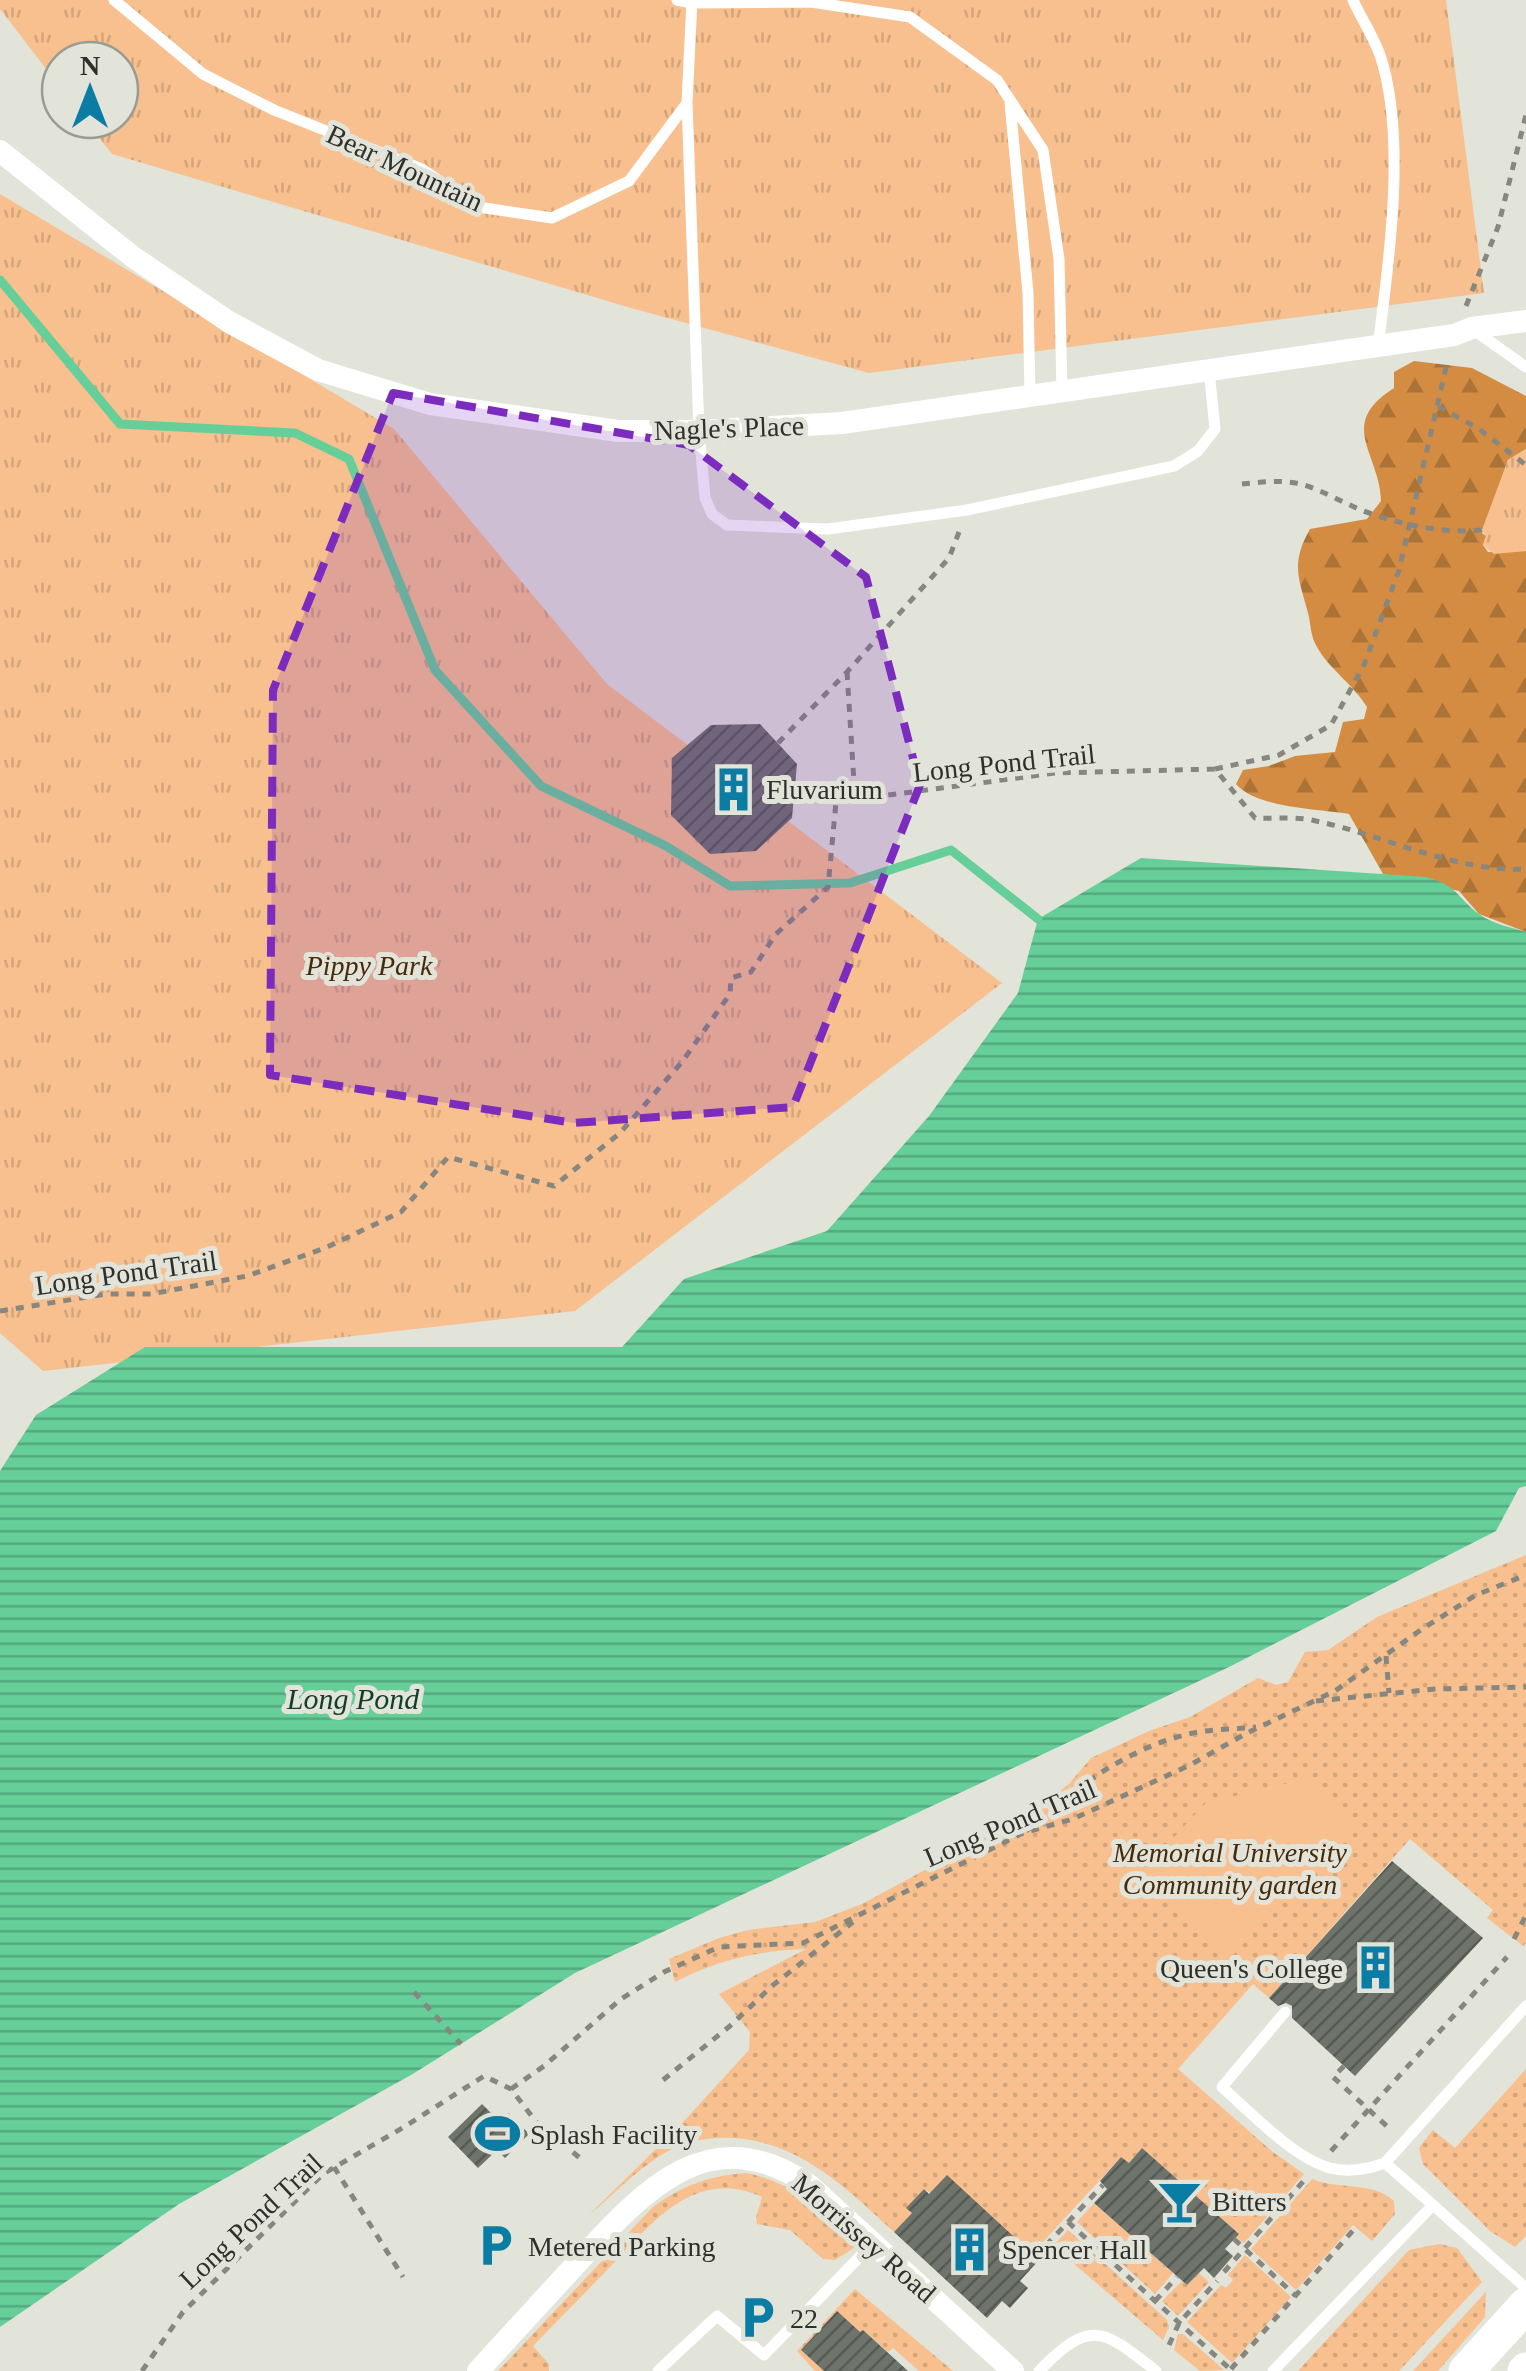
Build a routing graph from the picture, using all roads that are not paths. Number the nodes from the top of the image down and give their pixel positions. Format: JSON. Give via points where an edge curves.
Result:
{"nodes":[{"id":1,"x":114,"y":0,"type":"edge"},
{"id":2,"x":677,"y":0,"type":"edge"},
{"id":3,"x":1352,"y":0,"type":"edge"},
{"id":4,"x":692,"y":2,"type":"edge"},
{"id":5,"x":1010,"y":99,"type":"junction"},
{"id":6,"x":687,"y":103,"type":"junction"},
{"id":7,"x":0,"y":152,"type":"edge"},
{"id":8,"x":1526,"y":320,"type":"edge"},
{"id":9,"x":1463,"y":332,"type":"junction"},
{"id":10,"x":1378,"y":346,"type":"junction"},
{"id":11,"x":1526,"y":367,"type":"edge"},
{"id":12,"x":1209,"y":370,"type":"junction"},
{"id":13,"x":1062,"y":391,"type":"junction"},
{"id":14,"x":1030,"y":396,"type":"junction"},
{"id":15,"x":699,"y":431,"type":"junction"},
{"id":16,"x":1526,"y":2006,"type":"edge"},
{"id":17,"x":1285,"y":2012,"type":"dead end"},
{"id":18,"x":1385,"y":2163,"type":"junction"},
{"id":19,"x":1433,"y":2205,"type":"junction"},
{"id":20,"x":873,"y":2243,"type":"junction"},
{"id":21,"x":1526,"y":2288,"type":"edge"},
{"id":22,"x":1526,"y":2305,"type":"edge"},
{"id":23,"x":478,"y":2371,"type":"edge"},
{"id":24,"x":658,"y":2371,"type":"edge"},
{"id":25,"x":1013,"y":2371,"type":"edge"},
{"id":26,"x":1040,"y":2371,"type":"edge"},
{"id":27,"x":1156,"y":2371,"type":"edge"},
{"id":28,"x":1273,"y":2371,"type":"edge"},
{"id":29,"x":1466,"y":2371,"type":"edge"}],
"edges":[{"from":1,"to":6,"type":"lane","name":"Bear Mountain","via":[[203,74],[422,169],[478,207],[552,218],[629,181]]},
{"from":2,"to":4,"type":"lane"},
{"from":3,"to":10,"type":"lane","via":[[1380,56],[1394,133]]},
{"from":4,"to":5,"type":"lane","via":[[811,2],[910,17],[997,80]]},
{"from":4,"to":6,"type":"lane"},
{"from":5,"to":13,"type":"lane","via":[[1042,150],[1060,259]]},
{"from":5,"to":14,"type":"lane"},
{"from":6,"to":15,"type":"lane"},
{"from":7,"to":15,"type":"street","name":"Nagle's Place","via":[[133,258],[229,322],[318,370],[430,404],[618,431]]},
{"from":8,"to":9,"type":"street","name":"Nagle's Place"},
{"from":9,"to":10,"type":"street","name":"Nagle's Place"},
{"from":9,"to":11,"type":"lane"},
{"from":10,"to":12,"type":"street","name":"Nagle's Place"},
{"from":12,"to":13,"type":"street","name":"Nagle's Place"},
{"from":12,"to":15,"type":"lane","via":[[1215,429],[1174,466],[967,510],[828,528],[728,525],[712,514],[704,498]]},
{"from":13,"to":14,"type":"street","name":"Nagle's Place"},
{"from":14,"to":15,"type":"street","name":"Nagle's Place","via":[[842,423]]},
{"from":16,"to":18,"type":"lane"},
{"from":17,"to":18,"type":"lane","via":[[1222,2087],[1319,2164],[1347,2170]]},
{"from":18,"to":19,"type":"lane"},
{"from":19,"to":21,"type":"lane"},
{"from":19,"to":28,"type":"lane"},
{"from":20,"to":23,"type":"street","name":"Morrissey Road","via":[[788,2170],[744,2159],[700,2163],[631,2204]]},
{"from":20,"to":24,"type":"lane","via":[[764,2355],[717,2316]]},
{"from":20,"to":25,"type":"street","name":"Morrissey Road"},
{"from":22,"to":29,"type":"main road"},
{"from":26,"to":27,"type":"lane","via":[[1076,2339],[1110,2336]]}]}
